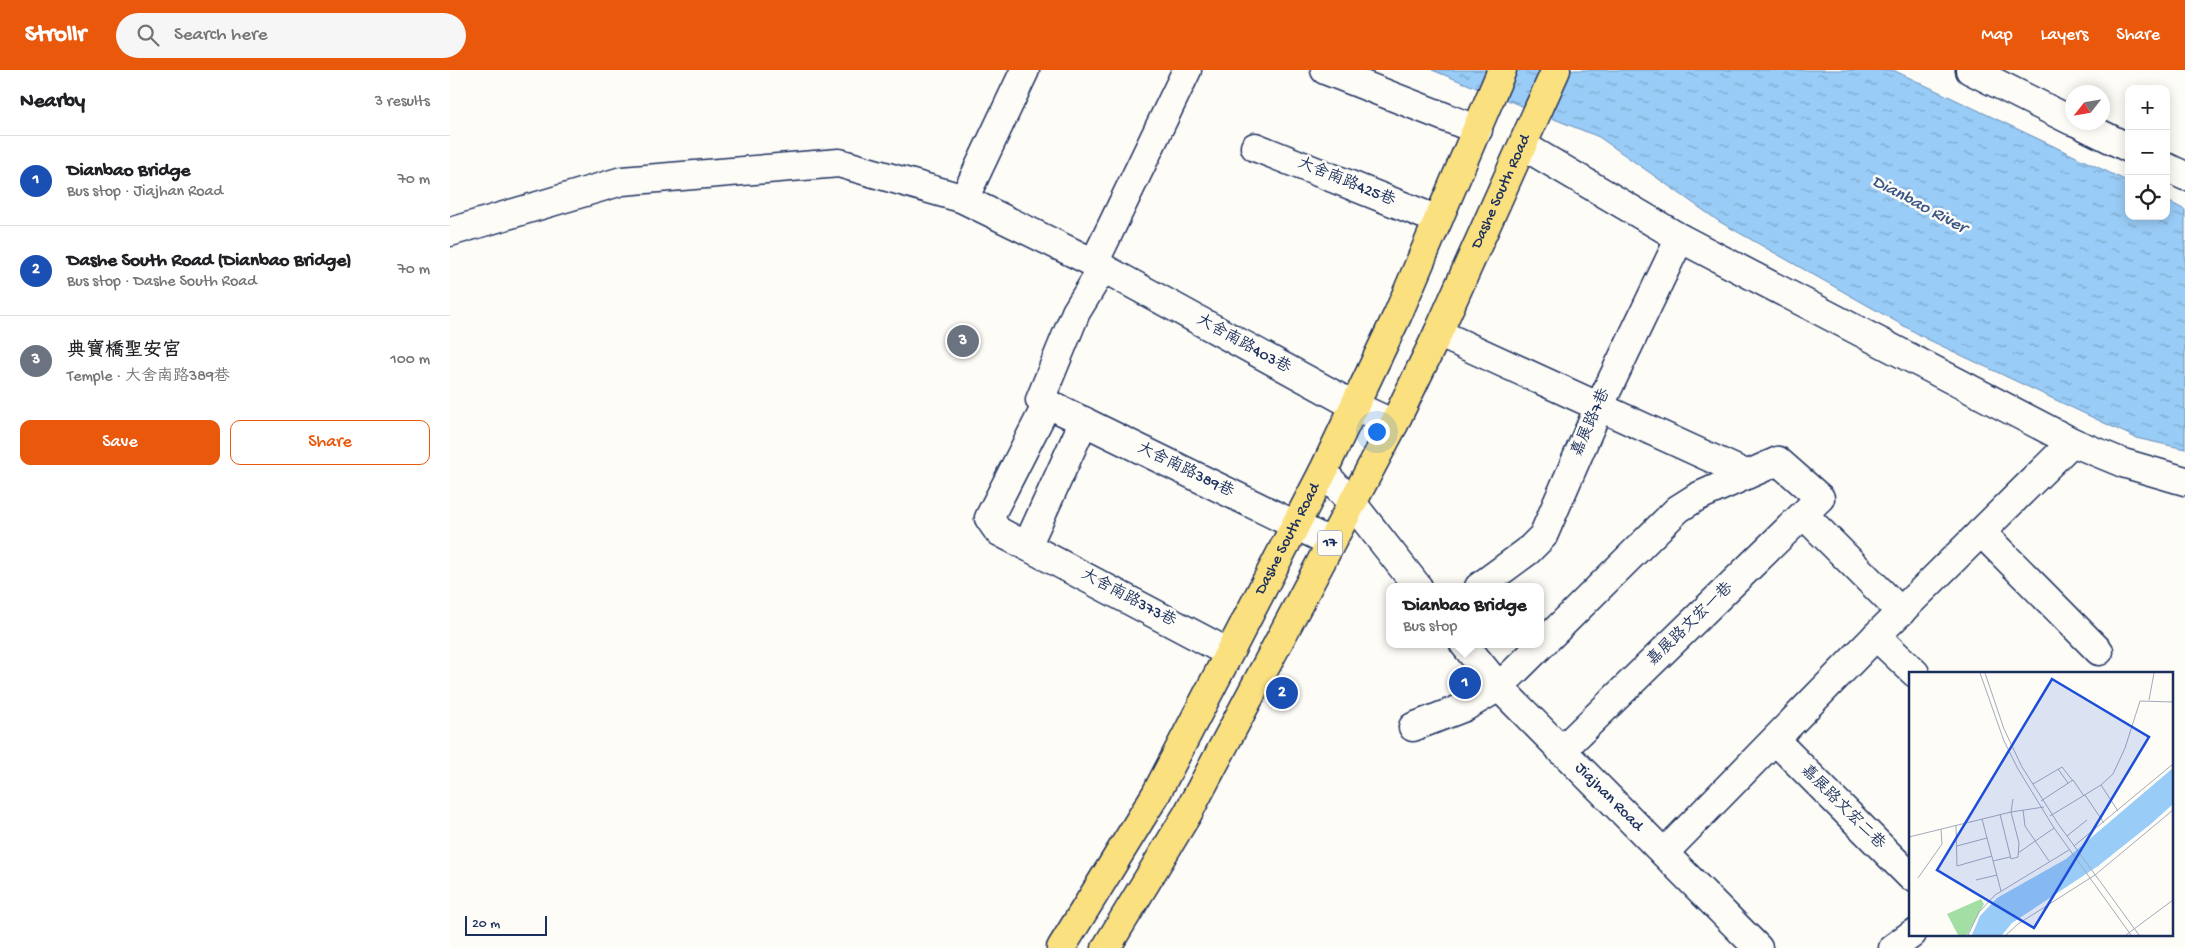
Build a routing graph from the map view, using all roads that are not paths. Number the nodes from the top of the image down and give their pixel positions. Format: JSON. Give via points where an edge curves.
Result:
{"nodes":[{"id":1,"x":1025,"y":70,"type":"edge"},
{"id":2,"x":1187,"y":70,"type":"edge"},
{"id":3,"x":1325,"y":70,"type":"edge"},
{"id":4,"x":1502,"y":70,"type":"edge"},
{"id":5,"x":1556,"y":70,"type":"edge"},
{"id":6,"x":1970,"y":70,"type":"edge"},
{"id":7,"x":2065,"y":117,"type":"edge"},
{"id":8,"x":1481,"y":122,"type":"junction"},
{"id":9,"x":2092,"y":130,"type":"edge"},
{"id":10,"x":1528,"y":136,"type":"junction"},
{"id":11,"x":2125,"y":146,"type":"edge"},
{"id":12,"x":1255,"y":147,"type":"dead end"},
{"id":13,"x":2170,"y":169,"type":"edge"},
{"id":14,"x":2185,"y":176,"type":"edge"},
{"id":15,"x":964,"y":199,"type":"junction"},
{"id":16,"x":1438,"y":220,"type":"junction"},
{"id":17,"x":450,"y":232,"type":"edge"},
{"id":18,"x":1680,"y":238,"type":"junction"},
{"id":19,"x":1099,"y":266,"type":"junction"},
{"id":20,"x":1438,"y":333,"type":"junction"},
{"id":21,"x":1044,"y":402,"type":"junction"},
{"id":22,"x":1355,"y":406,"type":"junction"},
{"id":23,"x":1599,"y":407,"type":"junction"},
{"id":24,"x":1084,"y":421,"type":"junction"},
{"id":25,"x":1394,"y":424,"type":"junction"},
{"id":26,"x":2072,"y":442,"type":"junction"},
{"id":27,"x":1323,"y":472,"type":"junction"},
{"id":28,"x":1746,"y":474,"type":"junction"},
{"id":29,"x":2185,"y":481,"type":"edge"},
{"id":30,"x":1352,"y":503,"type":"junction"},
{"id":31,"x":1812,"y":506,"type":"junction"},
{"id":32,"x":1296,"y":526,"type":"junction"},
{"id":33,"x":1981,"y":532,"type":"junction"},
{"id":34,"x":1330,"y":542,"type":"junction"},
{"id":35,"x":1027,"y":546,"type":"junction"},
{"id":36,"x":1415,"y":583,"type":"edge"},
{"id":37,"x":1484,"y":583,"type":"edge"},
{"id":38,"x":1901,"y":612,"type":"junction"},
{"id":39,"x":1876,"y":636,"type":"junction"},
{"id":40,"x":1544,"y":642,"type":"edge"},
{"id":41,"x":1467,"y":648,"type":"edge"},
{"id":42,"x":1538,"y":648,"type":"edge"},
{"id":43,"x":2099,"y":651,"type":"dead end"},
{"id":44,"x":1229,"y":653,"type":"junction"},
{"id":45,"x":1914,"y":672,"type":"edge"},
{"id":46,"x":1499,"y":687,"type":"junction"},
{"id":47,"x":1413,"y":727,"type":"dead end"},
{"id":48,"x":1775,"y":740,"type":"junction"},
{"id":49,"x":1560,"y":750,"type":"junction"},
{"id":50,"x":1664,"y":853,"type":"junction"},
{"id":51,"x":1909,"y":875,"type":"edge"},
{"id":52,"x":1909,"y":936,"type":"edge"},
{"id":53,"x":1060,"y":948,"type":"edge"},
{"id":54,"x":1106,"y":948,"type":"edge"},
{"id":55,"x":1758,"y":948,"type":"edge"},
{"id":56,"x":1893,"y":948,"type":"edge"}],
"edges":[{"from":1,"to":15,"type":"street"},
{"from":2,"to":19,"type":"street"},
{"from":3,"to":8,"type":"street"},
{"from":4,"to":8,"type":"main road","number":"17"},
{"from":5,"to":10,"type":"main road","number":"17"},
{"from":6,"to":7,"type":"street"},
{"from":8,"to":16,"type":"main road","name":"Dashe South Road","number":"17"},
{"from":9,"to":11,"type":"street"},
{"from":10,"to":18,"type":"street"},
{"from":10,"to":20,"type":"main road","name":"Dashe South Road","number":"17"},
{"from":12,"to":16,"type":"street","name":"大舍南路425巷"},
{"from":13,"to":14,"type":"street"},
{"from":15,"to":17,"type":"street","name":"大舍南路403巷","via":[[839,162],[622,181]]},
{"from":15,"to":19,"type":"street","name":"大舍南路403巷"},
{"from":16,"to":22,"type":"main road","name":"Dashe South Road","number":"17"},
{"from":18,"to":23,"type":"street","name":"嘉展路7巷"},
{"from":18,"to":26,"type":"street"},
{"from":19,"to":21,"type":"street","via":[[1076,312]]},
{"from":19,"to":22,"type":"street","name":"大舍南路403巷"},
{"from":20,"to":23,"type":"street"},
{"from":20,"to":25,"type":"main road","name":"Dashe South Road","number":"17"},
{"from":21,"to":24,"type":"street","name":"大舍南路389巷"},
{"from":21,"to":35,"type":"street","name":"大舍南路373巷","via":[[990,518],[998,530]]},
{"from":22,"to":25,"type":"street","name":"大舍南路403巷"},
{"from":22,"to":27,"type":"main road","name":"Dashe South Road","number":"17"},
{"from":23,"to":28,"type":"street"},
{"from":23,"to":37,"type":"street","name":"嘉展路7巷","via":[[1543,536]]},
{"from":24,"to":32,"type":"street","name":"大舍南路389巷"},
{"from":24,"to":35,"type":"street"},
{"from":25,"to":30,"type":"main road","name":"Dashe South Road","number":"17"},
{"from":26,"to":29,"type":"street","via":[[2123,463]]},
{"from":26,"to":33,"type":"street"},
{"from":27,"to":30,"type":"street"},
{"from":27,"to":32,"type":"main road","name":"Dashe South Road","number":"17"},
{"from":28,"to":31,"type":"street","via":[[1778,461]]},
{"from":28,"to":40,"type":"street","via":[[1697,496],[1678,509]]},
{"from":30,"to":34,"type":"main road","name":"Dashe South Road","number":"17"},
{"from":30,"to":36,"type":"street"},
{"from":31,"to":38,"type":"street"},
{"from":31,"to":49,"type":"street","name":"嘉展路文宏一巷"},
{"from":32,"to":34,"type":"street","name":"大舍南路389巷"},
{"from":32,"to":44,"type":"main road","name":"Dashe South Road","number":"17"},
{"from":33,"to":38,"type":"street"},
{"from":33,"to":43,"type":"street"},
{"from":34,"to":54,"type":"main road","name":"Dashe South Road","number":"17","via":[[1188,813]]},
{"from":35,"to":44,"type":"street","name":"大舍南路373巷"},
{"from":38,"to":39,"type":"street"},
{"from":39,"to":45,"type":"street"},
{"from":39,"to":48,"type":"street"},
{"from":41,"to":46,"type":"street","name":"Jiajhan Road"},
{"from":42,"to":46,"type":"street"},
{"from":44,"to":53,"type":"main road","name":"Dashe South Road","number":"17","via":[[1156,794]]},
{"from":46,"to":47,"type":"street","via":[[1465,707]]},
{"from":46,"to":49,"type":"street","name":"Jiajhan Road"},
{"from":48,"to":50,"type":"street"},
{"from":48,"to":51,"type":"street","name":"嘉展路文宏二巷"},
{"from":49,"to":50,"type":"street","name":"Jiajhan Road"},
{"from":50,"to":55,"type":"street","name":"Jiajhan Road"},
{"from":52,"to":56,"type":"street"}]}
